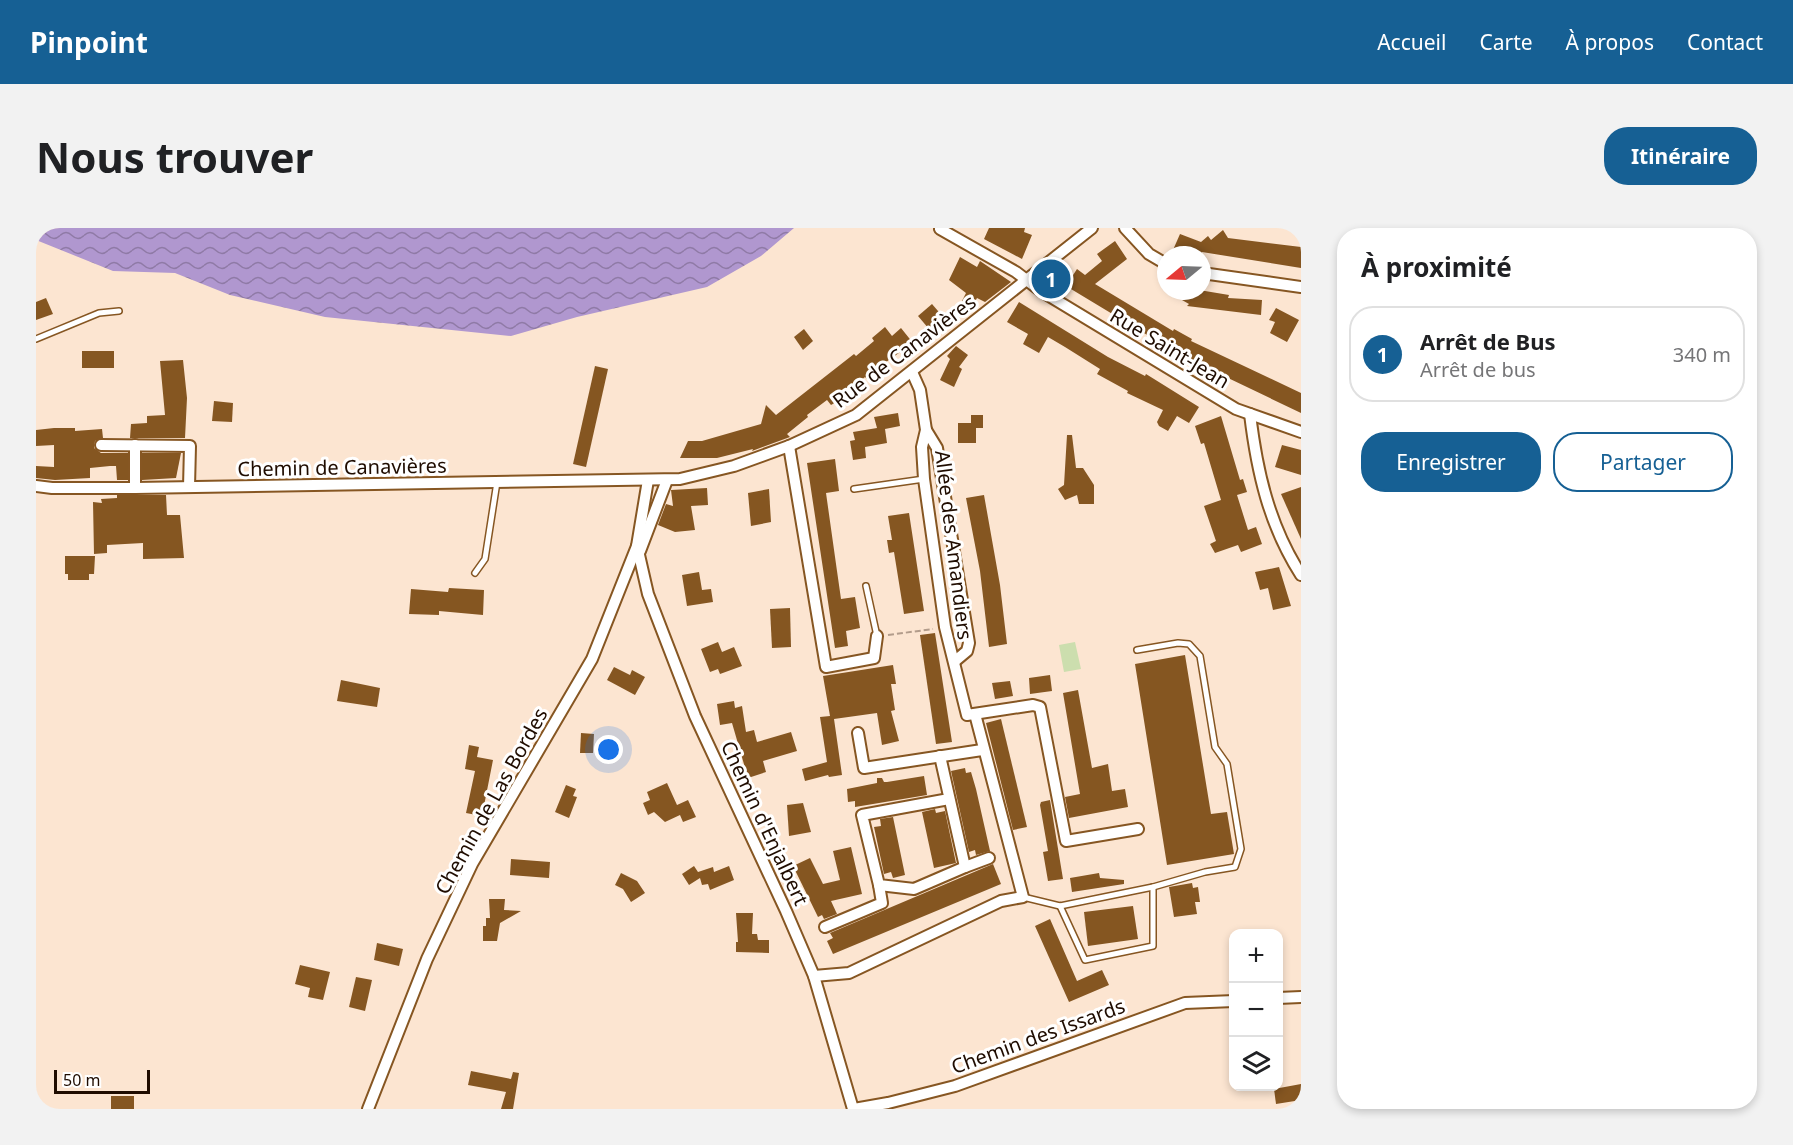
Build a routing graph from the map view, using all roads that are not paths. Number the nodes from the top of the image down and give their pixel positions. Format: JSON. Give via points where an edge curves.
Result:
{"nodes":[{"id":1,"x":1092,"y":228,"type":"edge"},
{"id":2,"x":1125,"y":228,"type":"edge"},
{"id":3,"x":940,"y":229,"type":"edge"},
{"id":4,"x":1157,"y":259,"type":"edge"},
{"id":5,"x":1211,"y":274,"type":"edge"},
{"id":6,"x":1027,"y":280,"type":"junction"},
{"id":7,"x":1301,"y":288,"type":"edge"},
{"id":8,"x":119,"y":311,"type":"dead end"},
{"id":9,"x":36,"y":339,"type":"edge"},
{"id":10,"x":912,"y":372,"type":"junction"},
{"id":11,"x":1250,"y":414,"type":"junction"},
{"id":12,"x":926,"y":430,"type":"junction"},
{"id":13,"x":1301,"y":432,"type":"edge"},
{"id":14,"x":101,"y":445,"type":"dead end"},
{"id":15,"x":135,"y":445,"type":"junction"},
{"id":16,"x":789,"y":446,"type":"junction"},
{"id":17,"x":942,"y":474,"type":"junction"},
{"id":18,"x":924,"y":479,"type":"junction"},
{"id":19,"x":648,"y":480,"type":"junction"},
{"id":20,"x":667,"y":480,"type":"junction"},
{"id":21,"x":497,"y":482,"type":"junction"},
{"id":22,"x":36,"y":486,"type":"edge"},
{"id":23,"x":189,"y":487,"type":"junction"},
{"id":24,"x":135,"y":488,"type":"junction"},
{"id":25,"x":854,"y":489,"type":"dead end"},
{"id":26,"x":638,"y":550,"type":"junction"},
{"id":27,"x":475,"y":573,"type":"dead end"},
{"id":28,"x":1301,"y":575,"type":"edge"},
{"id":29,"x":866,"y":586,"type":"dead end"},
{"id":30,"x":877,"y":636,"type":"joint"},
{"id":31,"x":1137,"y":650,"type":"dead end"},
{"id":32,"x":955,"y":661,"type":"junction"},
{"id":33,"x":975,"y":714,"type":"junction"},
{"id":34,"x":858,"y":733,"type":"dead end"},
{"id":35,"x":982,"y":750,"type":"junction"},
{"id":36,"x":940,"y":756,"type":"junction"},
{"id":37,"x":949,"y":799,"type":"junction"},
{"id":38,"x":1138,"y":829,"type":"dead end"},
{"id":39,"x":989,"y":858,"type":"dead end"},
{"id":40,"x":965,"y":867,"type":"junction"},
{"id":41,"x":879,"y":885,"type":"junction"},
{"id":42,"x":1153,"y":887,"type":"junction"},
{"id":43,"x":1023,"y":897,"type":"junction"},
{"id":44,"x":1060,"y":906,"type":"junction"},
{"id":45,"x":825,"y":927,"type":"dead end"},
{"id":46,"x":814,"y":976,"type":"junction"},
{"id":47,"x":1301,"y":997,"type":"edge"},
{"id":48,"x":1283,"y":998,"type":"edge"},
{"id":49,"x":1229,"y":1001,"type":"edge"},
{"id":50,"x":368,"y":1109,"type":"edge"},
{"id":51,"x":853,"y":1109,"type":"edge"}],
"edges":[{"from":1,"to":6,"type":"street","name":"Rue de Canavières"},
{"from":2,"to":4,"type":"street"},
{"from":3,"to":6,"type":"street","name":"Rue Saint-Jean"},
{"from":5,"to":7,"type":"street"},
{"from":6,"to":10,"type":"street","name":"Rue de Canavières"},
{"from":6,"to":11,"type":"street","name":"Rue Saint-Jean"},
{"from":8,"to":9,"type":"lane","via":[[99,313]]},
{"from":10,"to":12,"type":"street","name":"Allée des Amandiers","via":[[920,390]]},
{"from":10,"to":16,"type":"street","name":"Rue de Canavières","via":[[856,415]]},
{"from":11,"to":13,"type":"street","name":"Rue Saint-Jean"},
{"from":11,"to":28,"type":"street","via":[[1256,468],[1276,527]]},
{"from":12,"to":17,"type":"street","via":[[937,448]]},
{"from":12,"to":18,"type":"street","name":"Allée des Amandiers","via":[[922,447]]},
{"from":14,"to":15,"type":"street"},
{"from":15,"to":23,"type":"street","via":[[190,446]]},
{"from":15,"to":24,"type":"street"},
{"from":16,"to":20,"type":"street","name":"Rue de Canavières","via":[[735,466]]},
{"from":16,"to":30,"type":"street","via":[[825,667],[874,658]]},
{"from":17,"to":18,"type":"street"},
{"from":17,"to":32,"type":"street","via":[[969,643],[967,651]]},
{"from":18,"to":25,"type":"lane"},
{"from":18,"to":32,"type":"street","name":"Allée des Amandiers","via":[[945,627]]},
{"from":19,"to":20,"type":"street","name":"Rue de Canavières"},
{"from":19,"to":21,"type":"street","name":"Chemin de Canavières"},
{"from":19,"to":26,"type":"street","name":"Chemin d'Enjalbert"},
{"from":20,"to":26,"type":"street"},
{"from":21,"to":23,"type":"street","name":"Chemin de Canavières"},
{"from":21,"to":27,"type":"lane","via":[[485,560]]},
{"from":22,"to":24,"type":"street","name":"Chemin de Canavières"},
{"from":23,"to":24,"type":"street","name":"Chemin de Canavières"},
{"from":26,"to":46,"type":"street","name":"Chemin d'Enjalbert","via":[[648,594],[696,716]]},
{"from":26,"to":50,"type":"street","name":"Chemin de Las Bordes","via":[[592,659],[472,864],[427,959]]},
{"from":29,"to":30,"type":"lane"},
{"from":31,"to":42,"type":"lane","via":[[1189,644],[1200,656],[1215,747],[1227,764],[1241,849],[1235,867]]},
{"from":32,"to":33,"type":"street","name":"Allée des Amandiers","via":[[963,707],[967,715]]},
{"from":33,"to":35,"type":"street","name":"Allée des Amandiers"},
{"from":33,"to":38,"type":"street","via":[[1040,707],[1066,841]]},
{"from":34,"to":36,"type":"street","via":[[864,768]]},
{"from":35,"to":36,"type":"street"},
{"from":35,"to":43,"type":"street","name":"Allée des Amandiers"},
{"from":36,"to":37,"type":"street"},
{"from":37,"to":40,"type":"street"},
{"from":37,"to":41,"type":"street","via":[[862,815]]},
{"from":39,"to":40,"type":"street"},
{"from":40,"to":41,"type":"street","via":[[914,889]]},
{"from":41,"to":45,"type":"street","via":[[882,903]]},
{"from":42,"to":44,"type":"lane"},
{"from":42,"to":44,"type":"lane","via":[[1153,946],[1085,960]]},
{"from":43,"to":44,"type":"lane"},
{"from":43,"to":46,"type":"street","via":[[1001,901],[849,973]]},
{"from":46,"to":51,"type":"street","name":"Chemin d'Enjalbert"},
{"from":47,"to":48,"type":"street"},
{"from":49,"to":51,"type":"street","name":"Chemin des Issards","via":[[1185,1003],[955,1086]]}]}
